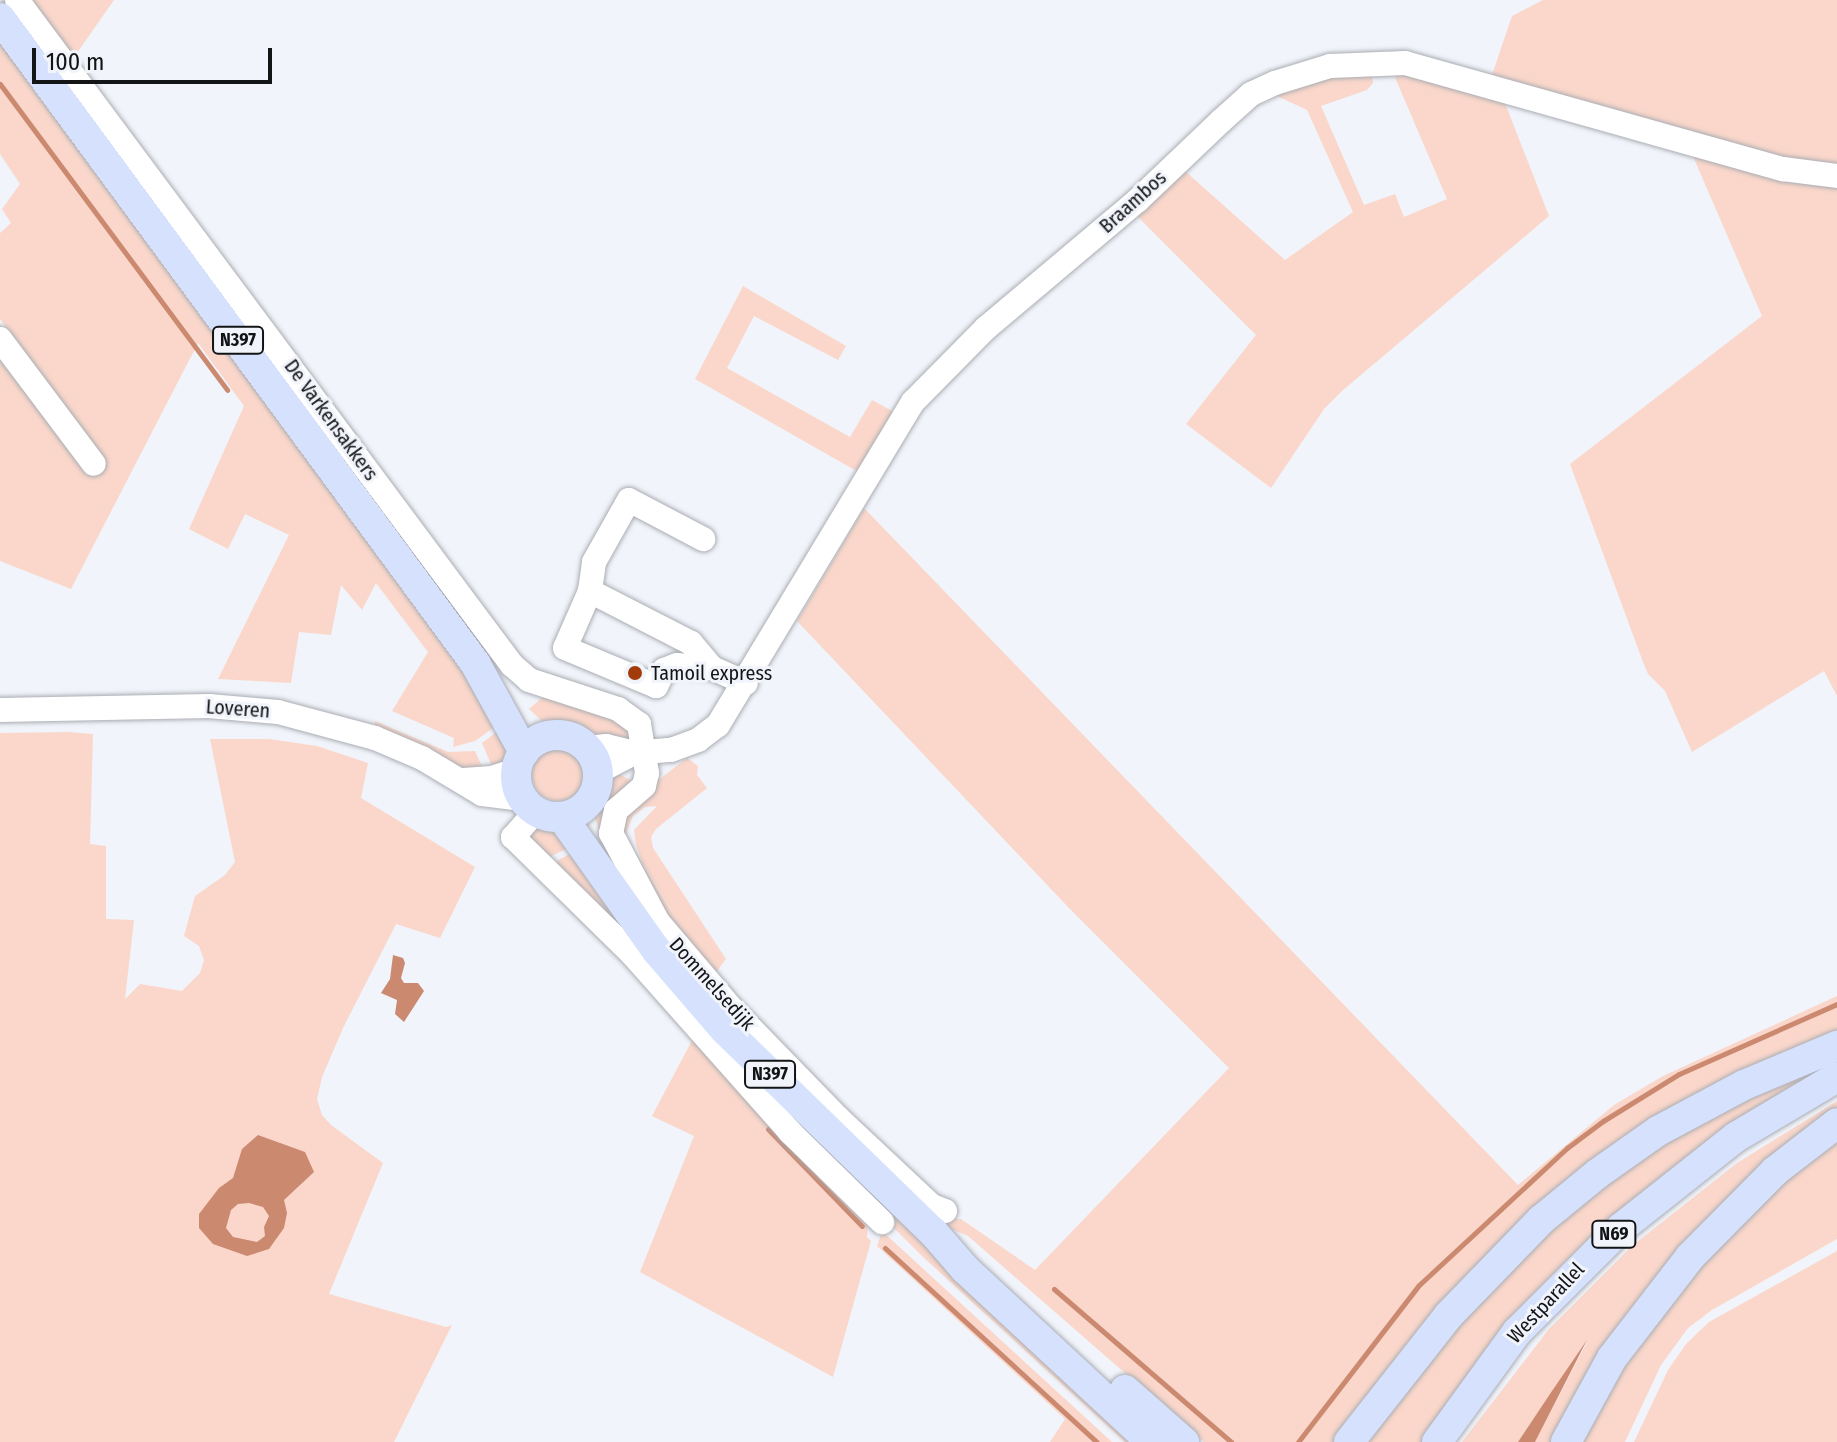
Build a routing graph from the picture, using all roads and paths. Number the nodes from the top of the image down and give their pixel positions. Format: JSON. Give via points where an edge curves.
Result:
{"nodes":[{"id":1,"x":17,"y":0,"type":"edge"},
{"id":2,"x":0,"y":18,"type":"edge"},
{"id":3,"x":1837,"y":176,"type":"edge"},
{"id":4,"x":0,"y":339,"type":"edge"},
{"id":5,"x":94,"y":464,"type":"dead end"},
{"id":6,"x":703,"y":539,"type":"dead end"},
{"id":7,"x":590,"y":591,"type":"junction"},
{"id":8,"x":712,"y":668,"type":"junction"},
{"id":9,"x":746,"y":683,"type":"junction"},
{"id":10,"x":0,"y":710,"type":"edge"},
{"id":11,"x":640,"y":753,"type":"junction"},
{"id":12,"x":592,"y":760,"type":"junction"},
{"id":13,"x":542,"y":784,"type":"junction"},
{"id":14,"x":1837,"y":1046,"type":"edge"},
{"id":15,"x":1837,"y":1077,"type":"edge"},
{"id":16,"x":1837,"y":1096,"type":"edge"},
{"id":17,"x":1837,"y":1123,"type":"edge"},
{"id":18,"x":939,"y":1221,"type":"junction"},
{"id":19,"x":882,"y":1222,"type":"dead end"},
{"id":20,"x":1151,"y":1442,"type":"edge"},
{"id":21,"x":1184,"y":1442,"type":"edge"},
{"id":22,"x":1349,"y":1442,"type":"edge"},
{"id":23,"x":1437,"y":1442,"type":"edge"},
{"id":24,"x":1455,"y":1442,"type":"edge"},
{"id":25,"x":1566,"y":1442,"type":"edge"}],
"edges":[{"from":1,"to":11,"type":"street","name":"De Varkensakkers","via":[[512,665],[529,680],[632,717],[641,728]]},
{"from":2,"to":13,"type":"main road","number":"N397","via":[[475,663]]},
{"from":3,"to":9,"type":"street","name":"Braambos","via":[[1783,169],[1405,63],[1330,66],[1251,94],[1137,201],[986,328],[913,402]]},
{"from":4,"to":5,"type":"street"},
{"from":6,"to":7,"type":"street","via":[[629,500],[594,562]]},
{"from":7,"to":8,"type":"street","via":[[691,643]]},
{"from":7,"to":8,"type":"street","via":[[565,648],[656,686],[664,670],[677,665]]},
{"from":8,"to":9,"type":"street"},
{"from":9,"to":11,"type":"street","name":"Braambos","via":[[724,719],[704,736],[680,748]]},
{"from":10,"to":13,"type":"street","name":"Loveren","via":[[209,706],[278,712],[375,738],[495,798]]},
{"from":11,"to":12,"type":"street","name":"Braambos"},
{"from":11,"to":18,"type":"street","name":"Dommelsedijk","via":[[647,773],[644,786],[616,810],[611,833],[658,922],[733,1010],[932,1206]]},
{"from":12,"to":13,"type":"main road","via":[[597,785]]},
{"from":12,"to":13,"type":"main road","via":[[568,737]]},
{"from":13,"to":18,"type":"main road","name":"Dommelsedijk","number":"N397","via":[[657,951],[725,1030]]},
{"from":13,"to":19,"type":"street","name":"Dommelsedijk","via":[[513,837],[633,955],[790,1132]]},
{"from":14,"to":22,"type":"main road","via":[[1733,1091],[1658,1131],[1597,1174],[1541,1220],[1448,1316]]},
{"from":15,"to":23,"type":"main road","name":"Westparallel","number":"N69","via":[[1736,1137],[1621,1228],[1517,1332]]},
{"from":16,"to":24,"type":"main road","name":"Westparallel","number":"N69","via":[[1745,1151],[1629,1241],[1531,1342]]},
{"from":17,"to":25,"type":"main road","via":[[1775,1171],[1690,1257],[1612,1358]]},
{"from":18,"to":20,"type":"main road","name":"Dommelsedijk","number":"N397","via":[[965,1269]]},
{"from":18,"to":21,"type":"main road","name":"Dommelsedijk","number":"N397"}]}
